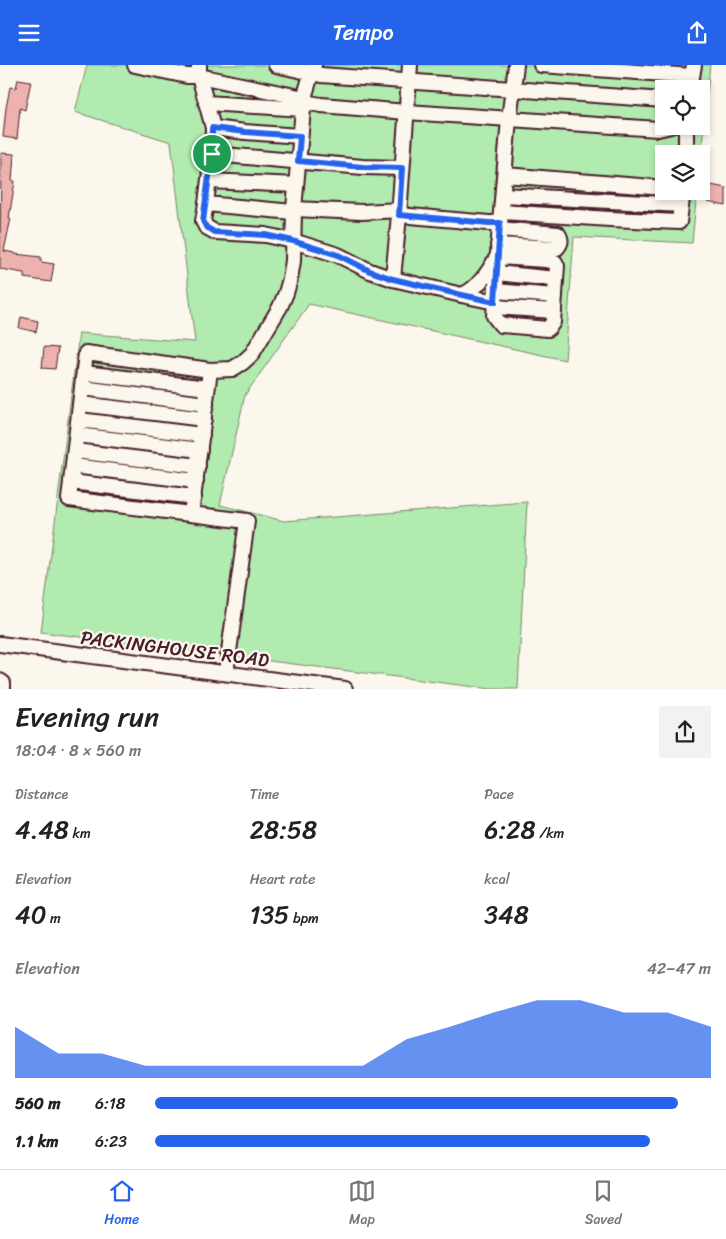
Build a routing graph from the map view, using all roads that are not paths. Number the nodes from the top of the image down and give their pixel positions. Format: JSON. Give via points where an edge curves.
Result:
{"nodes":[{"id":1,"x":135,"y":65,"type":"edge"},
{"id":2,"x":276,"y":65,"type":"edge"},
{"id":3,"x":410,"y":65,"type":"edge"},
{"id":4,"x":516,"y":65,"type":"edge"},
{"id":5,"x":541,"y":65,"type":"edge"},
{"id":6,"x":313,"y":69,"type":"edge"},
{"id":7,"x":199,"y":71,"type":"edge"},
{"id":8,"x":692,"y":77,"type":"edge"},
{"id":9,"x":409,"y":81,"type":"junction"},
{"id":10,"x":513,"y":89,"type":"junction"},
{"id":11,"x":655,"y":98,"type":"edge"},
{"id":12,"x":206,"y":103,"type":"junction"},
{"id":13,"x":303,"y":103,"type":"junction"},
{"id":14,"x":407,"y":112,"type":"junction"},
{"id":15,"x":509,"y":119,"type":"junction"},
{"id":16,"x":212,"y":128,"type":"junction"},
{"id":17,"x":655,"y":129,"type":"edge"},
{"id":18,"x":300,"y":136,"type":"junction"},
{"id":19,"x":212,"y":154,"type":"junction"},
{"id":20,"x":298,"y":161,"type":"junction"},
{"id":21,"x":402,"y":168,"type":"junction"},
{"id":22,"x":505,"y":175,"type":"junction"},
{"id":23,"x":209,"y":181,"type":"junction"},
{"id":24,"x":296,"y":185,"type":"junction"},
{"id":25,"x":655,"y":187,"type":"edge"},
{"id":26,"x":503,"y":195,"type":"junction"},
{"id":27,"x":655,"y":198,"type":"edge"},
{"id":28,"x":682,"y":200,"type":"edge"},
{"id":29,"x":206,"y":204,"type":"junction"},
{"id":30,"x":294,"y":210,"type":"junction"},
{"id":31,"x":400,"y":212,"type":"junction"},
{"id":32,"x":501,"y":221,"type":"junction"},
{"id":33,"x":293,"y":241,"type":"junction"},
{"id":34,"x":498,"y":251,"type":"junction"},
{"id":35,"x":496,"y":273,"type":"junction"},
{"id":36,"x":393,"y":279,"type":"junction"},
{"id":37,"x":556,"y":279,"type":"junction"},
{"id":38,"x":462,"y":295,"type":"junction"},
{"id":39,"x":555,"y":296,"type":"junction"},
{"id":40,"x":495,"y":300,"type":"junction"},
{"id":41,"x":210,"y":370,"type":"junction"},
{"id":42,"x":84,"y":373,"type":"junction"},
{"id":43,"x":82,"y":388,"type":"junction"},
{"id":44,"x":208,"y":388,"type":"junction"},
{"id":45,"x":80,"y":404,"type":"junction"},
{"id":46,"x":206,"y":404,"type":"junction"},
{"id":47,"x":204,"y":419,"type":"junction"},
{"id":48,"x":79,"y":420,"type":"junction"},
{"id":49,"x":77,"y":435,"type":"junction"},
{"id":50,"x":202,"y":435,"type":"junction"},
{"id":51,"x":200,"y":450,"type":"junction"},
{"id":52,"x":75,"y":451,"type":"junction"},
{"id":53,"x":73,"y":466,"type":"junction"},
{"id":54,"x":198,"y":466,"type":"junction"},
{"id":55,"x":196,"y":481,"type":"junction"},
{"id":56,"x":72,"y":482,"type":"junction"},
{"id":57,"x":194,"y":497,"type":"junction"},
{"id":58,"x":192,"y":514,"type":"junction"},
{"id":59,"x":0,"y":644,"type":"edge"},
{"id":60,"x":226,"y":673,"type":"junction"},
{"id":61,"x":0,"y":681,"type":"edge"},
{"id":62,"x":4,"y":689,"type":"edge"},
{"id":63,"x":345,"y":689,"type":"edge"}],
"edges":[{"from":1,"to":7,"type":"street","via":[[187,76]]},
{"from":2,"to":6,"type":"street"},
{"from":3,"to":9,"type":"street"},
{"from":4,"to":10,"type":"street"},
{"from":5,"to":8,"type":"street"},
{"from":6,"to":9,"type":"street"},
{"from":6,"to":13,"type":"street"},
{"from":7,"to":12,"type":"street"},
{"from":7,"to":13,"type":"street"},
{"from":9,"to":10,"type":"street"},
{"from":9,"to":14,"type":"street"},
{"from":10,"to":11,"type":"street"},
{"from":10,"to":15,"type":"street"},
{"from":12,"to":13,"type":"street"},
{"from":12,"to":16,"type":"street"},
{"from":13,"to":14,"type":"street"},
{"from":13,"to":18,"type":"street"},
{"from":14,"to":15,"type":"street"},
{"from":14,"to":21,"type":"street"},
{"from":15,"to":17,"type":"street"},
{"from":15,"to":22,"type":"street"},
{"from":16,"to":18,"type":"street"},
{"from":16,"to":19,"type":"street"},
{"from":18,"to":20,"type":"street"},
{"from":19,"to":20,"type":"street"},
{"from":19,"to":23,"type":"street"},
{"from":20,"to":21,"type":"street"},
{"from":20,"to":24,"type":"street"},
{"from":21,"to":31,"type":"street"},
{"from":22,"to":25,"type":"street"},
{"from":22,"to":26,"type":"street"},
{"from":23,"to":24,"type":"street"},
{"from":23,"to":29,"type":"street"},
{"from":24,"to":30,"type":"street"},
{"from":26,"to":27,"type":"street"},
{"from":26,"to":32,"type":"street"},
{"from":28,"to":32,"type":"street","via":[[679,222],[610,219]]},
{"from":29,"to":30,"type":"street"},
{"from":29,"to":33,"type":"street","via":[[203,221],[214,232],[266,235]]},
{"from":30,"to":31,"type":"street"},
{"from":30,"to":33,"type":"street"},
{"from":31,"to":32,"type":"street","via":[[489,223]]},
{"from":31,"to":36,"type":"street"},
{"from":32,"to":34,"type":"street"},
{"from":32,"to":34,"type":"street","via":[[558,234],[561,244],[557,248]]},
{"from":33,"to":36,"type":"street","via":[[338,255]]},
{"from":33,"to":41,"type":"street","via":[[293,261],[286,293],[252,354],[232,369]]},
{"from":34,"to":35,"type":"street"},
{"from":34,"to":37,"type":"street","via":[[555,262]]},
{"from":34,"to":38,"type":"street","via":[[490,269],[476,286]]},
{"from":35,"to":37,"type":"street"},
{"from":35,"to":40,"type":"street"},
{"from":36,"to":38,"type":"street"},
{"from":37,"to":39,"type":"street"},
{"from":38,"to":40,"type":"street"},
{"from":39,"to":40,"type":"street"},
{"from":39,"to":40,"type":"street","via":[[553,322],[548,329],[501,325],[494,316]]},
{"from":41,"to":42,"type":"street","via":[[86,353]]},
{"from":41,"to":44,"type":"street"},
{"from":42,"to":43,"type":"street"},
{"from":42,"to":44,"type":"street"},
{"from":43,"to":45,"type":"street"},
{"from":43,"to":46,"type":"street"},
{"from":44,"to":46,"type":"street"},
{"from":45,"to":47,"type":"street"},
{"from":45,"to":48,"type":"street"},
{"from":46,"to":47,"type":"street"},
{"from":47,"to":50,"type":"street"},
{"from":48,"to":49,"type":"street"},
{"from":48,"to":50,"type":"street"},
{"from":49,"to":51,"type":"street"},
{"from":49,"to":52,"type":"street"},
{"from":50,"to":51,"type":"street"},
{"from":51,"to":54,"type":"street"},
{"from":52,"to":53,"type":"street"},
{"from":52,"to":54,"type":"street"},
{"from":53,"to":55,"type":"street"},
{"from":53,"to":56,"type":"street"},
{"from":54,"to":55,"type":"street"},
{"from":55,"to":57,"type":"street"},
{"from":56,"to":57,"type":"street"},
{"from":56,"to":58,"type":"street","via":[[69,499]]},
{"from":57,"to":58,"type":"street"},
{"from":58,"to":60,"type":"street","via":[[247,521]]},
{"from":59,"to":60,"type":"street","name":"PACKINGHOUSE ROAD"},
{"from":60,"to":63,"type":"street","name":"PACKINGHOUSE ROAD"},
{"from":61,"to":62,"type":"street"}]}
